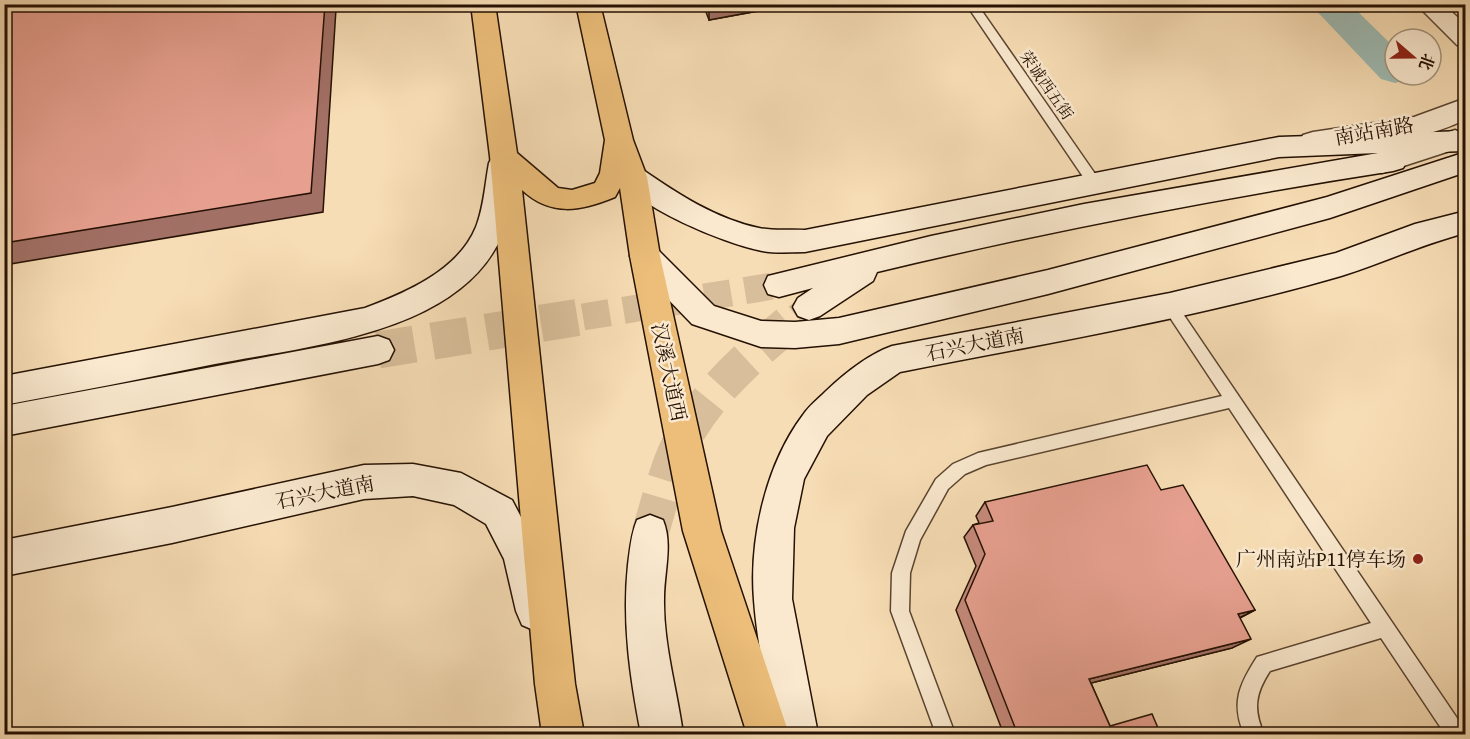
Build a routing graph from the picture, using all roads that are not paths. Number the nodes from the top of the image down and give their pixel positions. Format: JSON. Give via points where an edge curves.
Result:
{"nodes":[{"id":1,"x":483,"y":4,"type":"edge"},
{"id":2,"x":588,"y":4,"type":"edge"},
{"id":3,"x":971,"y":4,"type":"edge"},
{"id":4,"x":1428,"y":4,"type":"edge"},
{"id":5,"x":1453,"y":4,"type":"edge"},
{"id":6,"x":1466,"y":15,"type":"edge"},
{"id":7,"x":1466,"y":39,"type":"edge"},
{"id":8,"x":1466,"y":107,"type":"edge"},
{"id":9,"x":619,"y":140,"type":"junction"},
{"id":10,"x":1462,"y":146,"type":"edge"},
{"id":11,"x":1280,"y":147,"type":"junction"},
{"id":12,"x":504,"y":156,"type":"junction"},
{"id":13,"x":633,"y":177,"type":"junction"},
{"id":14,"x":1095,"y":184,"type":"junction"},
{"id":15,"x":1466,"y":222,"type":"edge"},
{"id":16,"x":1425,"y":232,"type":"junction"},
{"id":17,"x":1466,"y":234,"type":"edge"},
{"id":18,"x":645,"y":256,"type":"junction"},
{"id":19,"x":886,"y":257,"type":"junction"},
{"id":20,"x":779,"y":285,"type":"tunnel mouth"},
{"id":21,"x":1170,"y":306,"type":"junction"},
{"id":22,"x":809,"y":307,"type":"tunnel mouth"},
{"id":23,"x":839,"y":332,"type":"junction"},
{"id":24,"x":378,"y":350,"type":"tunnel mouth"},
{"id":25,"x":892,"y":360,"type":"junction"},
{"id":26,"x":4,"y":391,"type":"edge"},
{"id":27,"x":1233,"y":400,"type":"junction"},
{"id":28,"x":4,"y":421,"type":"edge"},
{"id":29,"x":650,"y":533,"type":"tunnel mouth"},
{"id":30,"x":4,"y":558,"type":"edge"},
{"id":31,"x":1385,"y":628,"type":"junction"},
{"id":32,"x":555,"y":684,"type":"junction"},
{"id":33,"x":562,"y":735,"type":"edge"},
{"id":34,"x":662,"y":735,"type":"edge"},
{"id":35,"x":768,"y":735,"type":"edge"},
{"id":36,"x":797,"y":735,"type":"edge"},
{"id":37,"x":945,"y":735,"type":"edge"},
{"id":38,"x":1254,"y":735,"type":"edge"},
{"id":39,"x":1456,"y":735,"type":"edge"}],
"edges":[{"from":1,"to":12,"type":"main road"},
{"from":2,"to":9,"type":"main road","name":"汉溪大道西"},
{"from":3,"to":14,"type":"lane","name":"荣诚西五街"},
{"from":4,"to":7,"type":"main road"},
{"from":5,"to":6,"type":"main road"},
{"from":8,"to":11,"type":"main road","name":"南站南路","via":[[1456,114],[1415,124]]},
{"from":9,"to":12,"type":"main road","via":[[614,173],[605,190],[566,202],[544,195]]},
{"from":9,"to":13,"type":"main road","name":"汉溪大道西"},
{"from":10,"to":11,"type":"main road"},
{"from":10,"to":19,"type":"main road","via":[[1117,208]]},
{"from":10,"to":23,"type":"main road","via":[[1330,207],[1048,282]]},
{"from":11,"to":14,"type":"main road"},
{"from":12,"to":26,"type":"main road","via":[[490,230],[475,254],[450,280],[406,307],[367,321]]},
{"from":12,"to":32,"type":"main road"},
{"from":13,"to":14,"type":"main road","via":[[679,209],[716,227],[760,240],[794,241]]},
{"from":13,"to":18,"type":"main road","name":"汉溪大道西"},
{"from":15,"to":16,"type":"main road","name":"石兴大道南"},
{"from":16,"to":17,"type":"main road"},
{"from":16,"to":21,"type":"main road","name":"石兴大道南","via":[[1340,264]]},
{"from":18,"to":23,"type":"main road","via":[[703,315],[761,334]]},
{"from":18,"to":35,"type":"main road","name":"汉溪大道西","via":[[702,531]]},
{"from":19,"to":20,"type":"main road"},
{"from":19,"to":22,"type":"main road"},
{"from":21,"to":25,"type":"main road","name":"石兴大道南"},
{"from":21,"to":27,"type":"lane"},
{"from":23,"to":25,"type":"main road","via":[[845,346],[867,357]]},
{"from":24,"to":28,"type":"main road"},
{"from":25,"to":36,"type":"main road","name":"石兴大道南","via":[[855,385],[814,425],[787,476],[775,528],[773,599]]},
{"from":27,"to":31,"type":"lane"},
{"from":27,"to":37,"type":"lane","via":[[984,458],[959,469],[942,484],[912,537],[901,573],[900,611]]},
{"from":29,"to":34,"type":"main road","via":[[644,599],[648,654]]},
{"from":30,"to":32,"type":"main road","name":"石兴大道南","via":[[364,482],[412,480],[461,490],[499,512],[522,555]]},
{"from":31,"to":38,"type":"lane","via":[[1264,664],[1248,689],[1247,720]]},
{"from":31,"to":39,"type":"lane"},
{"from":32,"to":33,"type":"main road"}]}
